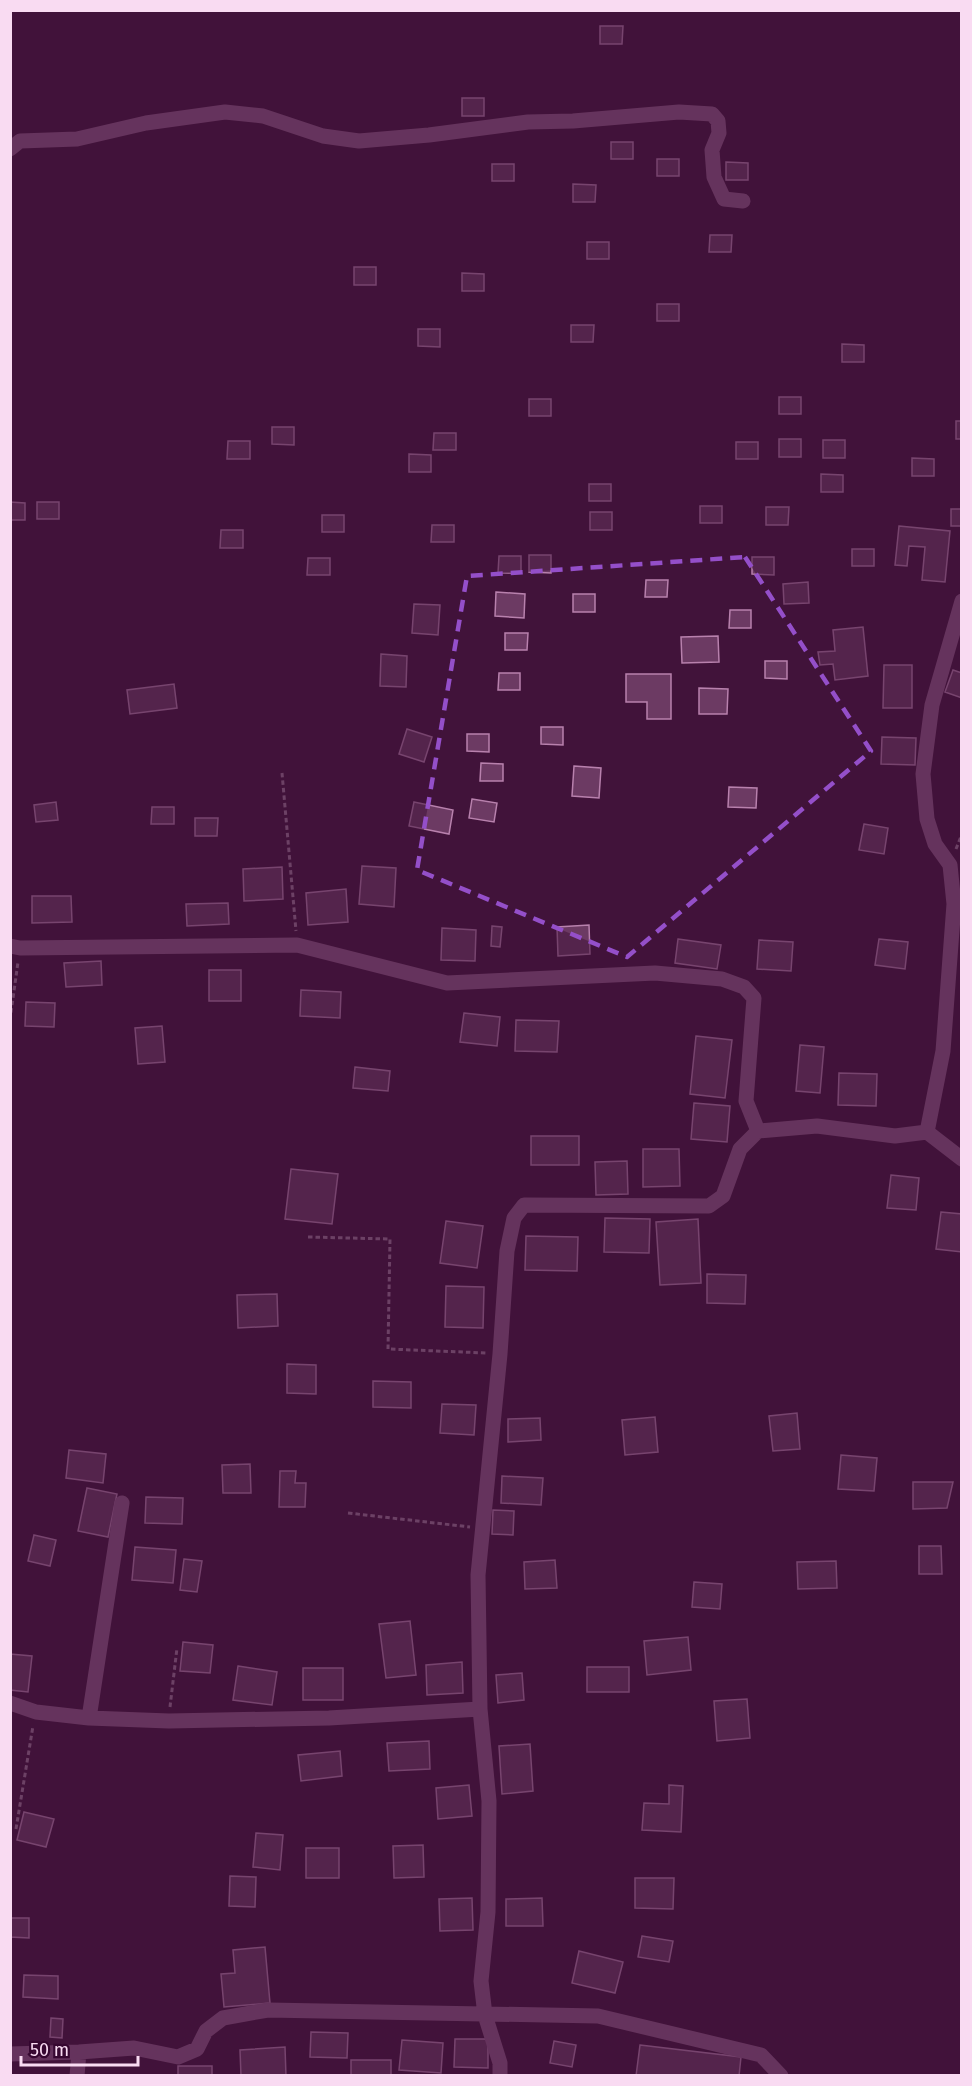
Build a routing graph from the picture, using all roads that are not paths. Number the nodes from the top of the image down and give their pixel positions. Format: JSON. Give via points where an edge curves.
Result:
{"nodes":[{"id":1,"x":10,"y":149,"type":"edge"},
{"id":2,"x":743,"y":201,"type":"dead end"},
{"id":3,"x":962,"y":601,"type":"edge"},
{"id":4,"x":15,"y":947,"type":"edge"},
{"id":5,"x":758,"y":1131,"type":"junction"},
{"id":6,"x":927,"y":1132,"type":"junction"},
{"id":7,"x":962,"y":1159,"type":"edge"},
{"id":8,"x":122,"y":1503,"type":"dead end"},
{"id":9,"x":10,"y":1703,"type":"edge"},
{"id":10,"x":480,"y":1709,"type":"junction"},
{"id":11,"x":89,"y":1718,"type":"junction"},
{"id":12,"x":485,"y":2015,"type":"junction"},
{"id":13,"x":79,"y":2052,"type":"junction"},
{"id":14,"x":10,"y":2054,"type":"edge"},
{"id":15,"x":77,"y":2076,"type":"edge"},
{"id":16,"x":500,"y":2076,"type":"edge"},
{"id":17,"x":781,"y":2076,"type":"edge"}],
"edges":[{"from":1,"to":2,"type":"street","via":[[20,141],[77,138],[225,112],[263,116],[323,136],[359,141],[528,122],[680,112],[712,114],[718,121],[719,133],[712,150],[714,177],[724,199]]},
{"from":3,"to":6,"type":"street","via":[[932,705],[923,774],[927,819],[935,844],[950,865],[954,904],[943,1052]]},
{"from":4,"to":5,"type":"street","via":[[297,945],[447,983],[655,972],[722,979],[744,987],[754,998],[746,1101]]},
{"from":5,"to":6,"type":"street","via":[[817,1126],[895,1136]]},
{"from":5,"to":10,"type":"street","via":[[740,1149],[723,1196],[709,1206],[524,1205],[514,1218],[507,1251],[478,1575]]},
{"from":6,"to":7,"type":"street"},
{"from":8,"to":11,"type":"street"},
{"from":9,"to":11,"type":"street","via":[[36,1712]]},
{"from":10,"to":11,"type":"street","via":[[329,1718]]},
{"from":10,"to":12,"type":"street","via":[[489,1801],[488,1912],[481,1981]]},
{"from":12,"to":13,"type":"street","via":[[268,2010],[223,2018],[206,2031],[197,2049],[178,2057],[134,2048]]},
{"from":12,"to":16,"type":"street","via":[[500,2063]]},
{"from":12,"to":17,"type":"street","via":[[598,2016],[761,2055]]},
{"from":13,"to":14,"type":"street"},
{"from":13,"to":15,"type":"street"}]}
